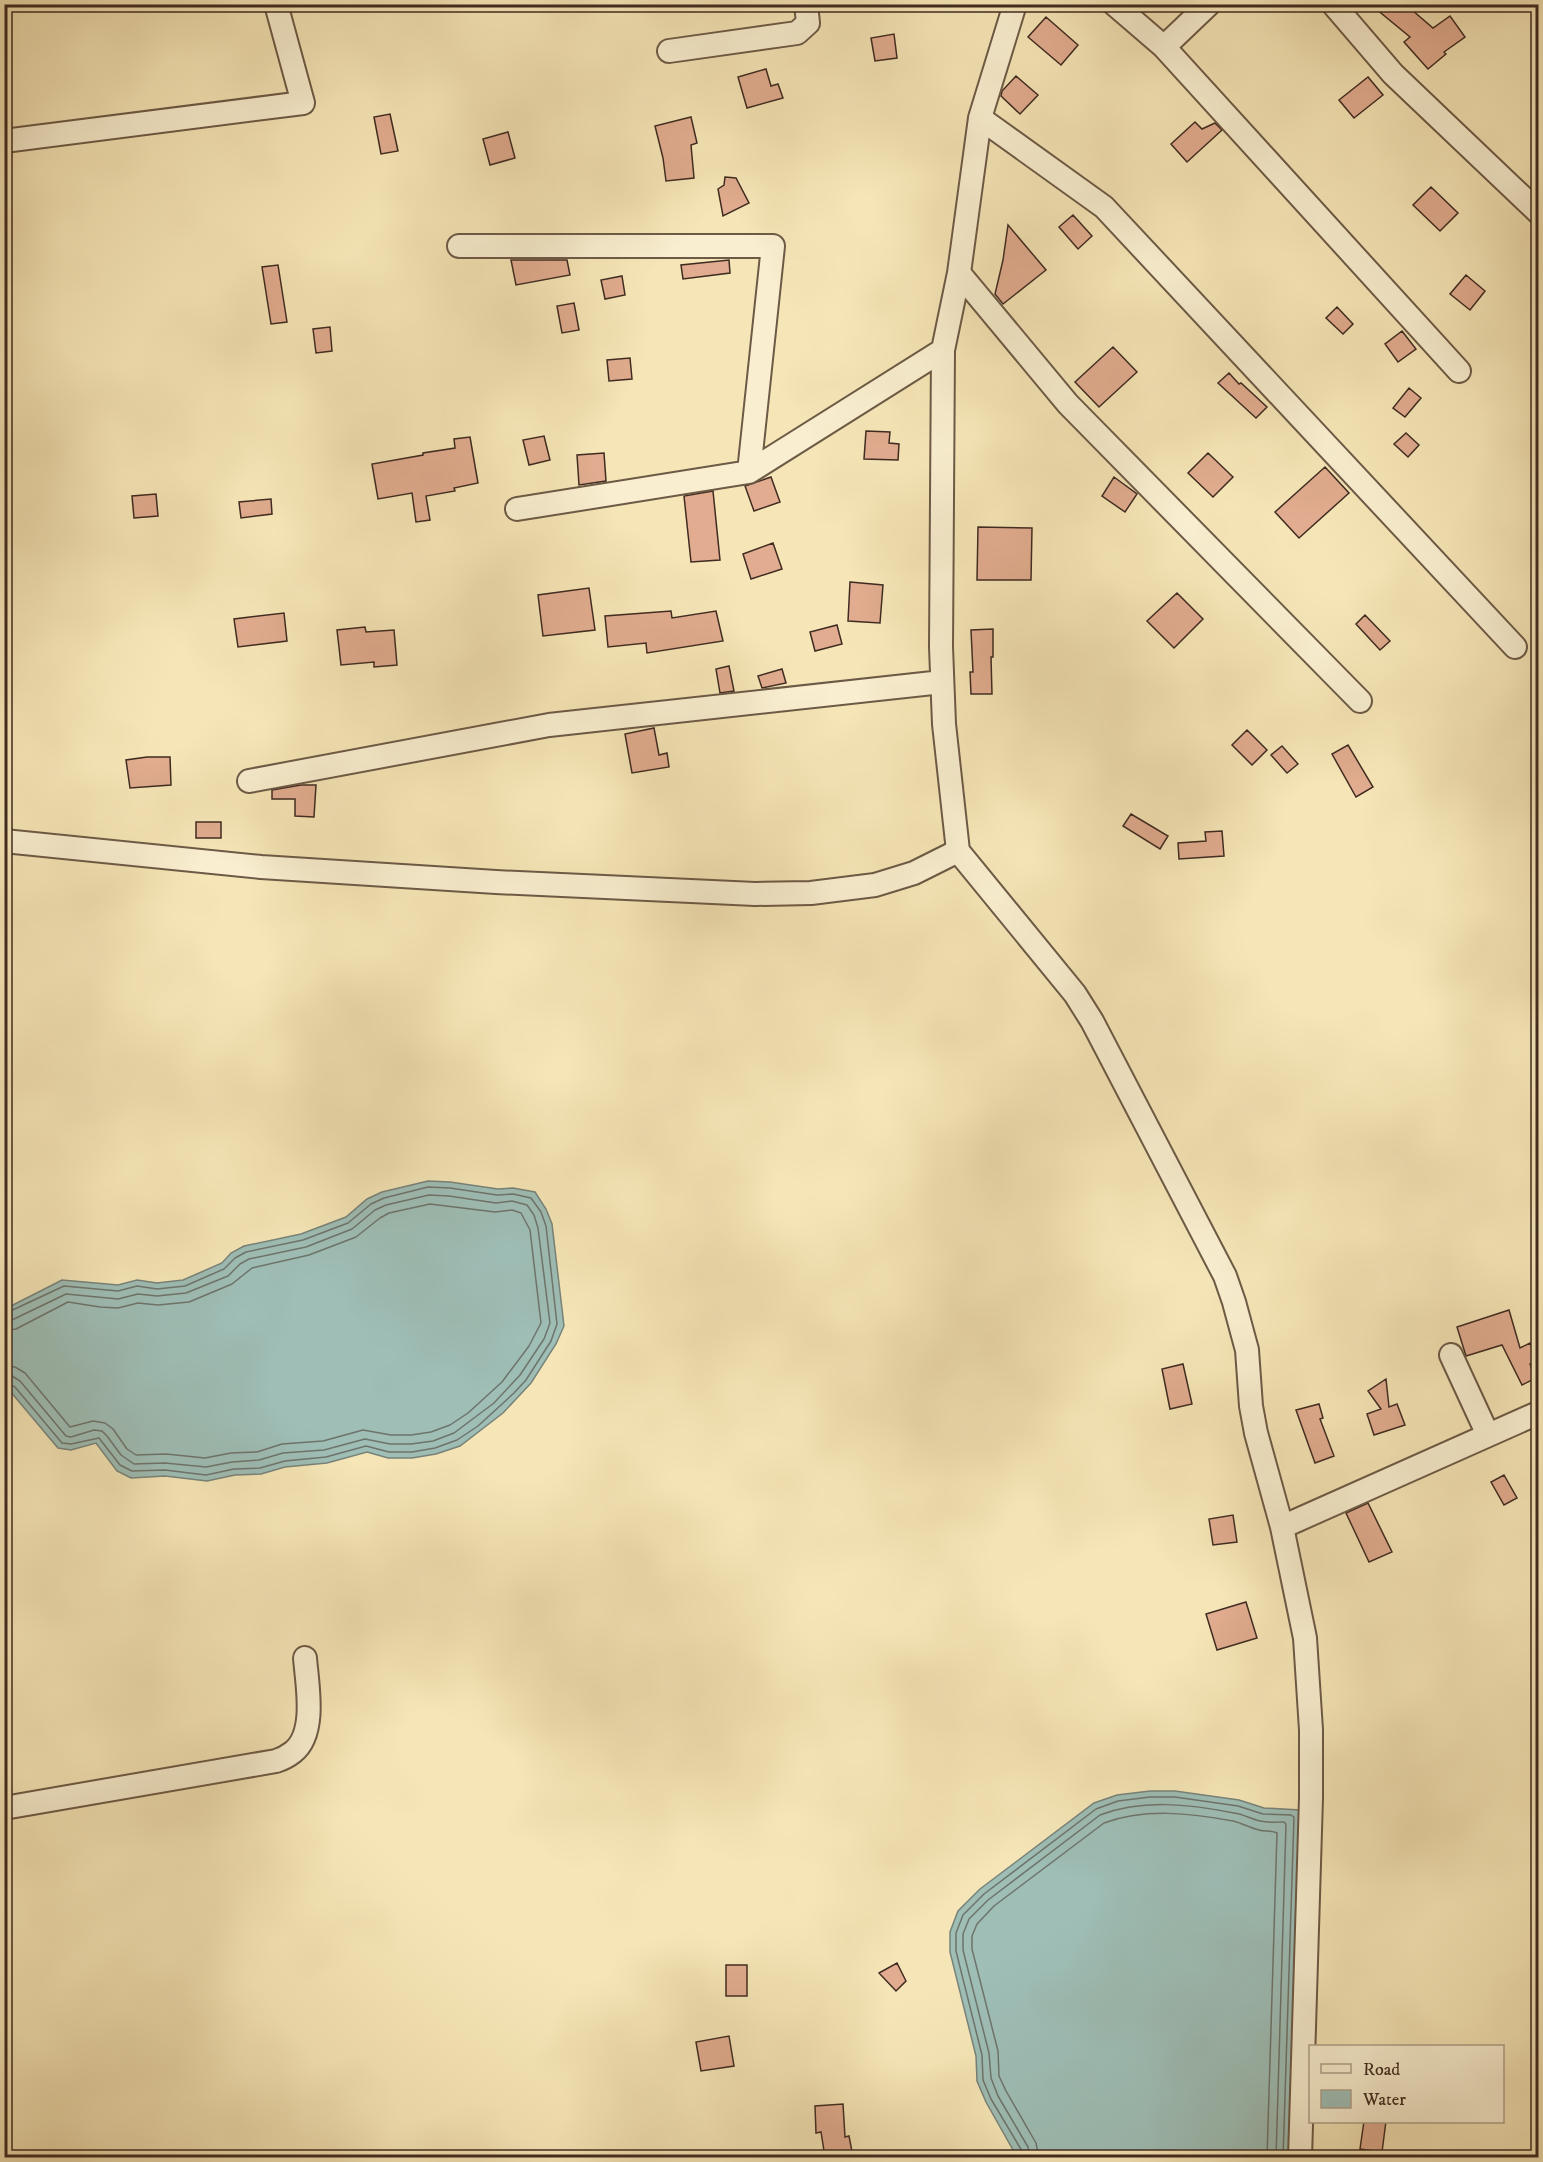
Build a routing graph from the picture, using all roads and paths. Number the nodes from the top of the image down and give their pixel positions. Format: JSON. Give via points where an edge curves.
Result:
{"nodes":[{"id":1,"x":276,"y":4,"type":"edge"},
{"id":2,"x":806,"y":4,"type":"edge"},
{"id":3,"x":1015,"y":4,"type":"edge"},
{"id":4,"x":1114,"y":4,"type":"edge"},
{"id":5,"x":1209,"y":4,"type":"edge"},
{"id":6,"x":1333,"y":4,"type":"edge"},
{"id":7,"x":1164,"y":47,"type":"junction"},
{"id":8,"x":669,"y":51,"type":"dead end"},
{"id":9,"x":980,"y":118,"type":"junction"},
{"id":10,"x":4,"y":141,"type":"edge"},
{"id":11,"x":1539,"y":212,"type":"edge"},
{"id":12,"x":459,"y":246,"type":"dead end"},
{"id":13,"x":959,"y":273,"type":"junction"},
{"id":14,"x":943,"y":350,"type":"junction"},
{"id":15,"x":1459,"y":371,"type":"dead end"},
{"id":16,"x":749,"y":472,"type":"junction"},
{"id":17,"x":517,"y":509,"type":"dead end"},
{"id":18,"x":1515,"y":648,"type":"dead end"},
{"id":19,"x":942,"y":682,"type":"junction"},
{"id":20,"x":1360,"y":701,"type":"dead end"},
{"id":21,"x":249,"y":781,"type":"dead end"},
{"id":22,"x":4,"y":841,"type":"edge"},
{"id":23,"x":958,"y":851,"type":"junction"},
{"id":24,"x":1451,"y":1354,"type":"dead end"},
{"id":25,"x":1539,"y":1413,"type":"edge"},
{"id":26,"x":1488,"y":1436,"type":"junction"},
{"id":27,"x":1281,"y":1527,"type":"junction"},
{"id":28,"x":304,"y":1658,"type":"dead end"},
{"id":29,"x":4,"y":1808,"type":"edge"},
{"id":30,"x":1300,"y":2157,"type":"edge"}],
"edges":[{"from":1,"to":10,"type":"street","via":[[303,103]]},
{"from":2,"to":8,"type":"street","via":[[808,23],[797,33]]},
{"from":3,"to":9,"type":"street"},
{"from":4,"to":7,"type":"street"},
{"from":5,"to":7,"type":"street"},
{"from":6,"to":11,"type":"street","via":[[1393,74]]},
{"from":7,"to":15,"type":"street"},
{"from":9,"to":13,"type":"street"},
{"from":9,"to":18,"type":"street","via":[[1104,207]]},
{"from":12,"to":16,"type":"street","via":[[773,246]]},
{"from":13,"to":14,"type":"street"},
{"from":13,"to":20,"type":"street","via":[[1068,404]]},
{"from":14,"to":16,"type":"street"},
{"from":14,"to":19,"type":"street"},
{"from":16,"to":17,"type":"street"},
{"from":19,"to":21,"type":"street","via":[[549,724]]},
{"from":19,"to":23,"type":"street"},
{"from":22,"to":23,"type":"street","via":[[261,867],[755,894],[811,893],[875,885],[914,873]]},
{"from":23,"to":27,"type":"street","via":[[1081,1003],[1226,1276],[1247,1350],[1256,1433]]},
{"from":24,"to":26,"type":"street"},
{"from":25,"to":26,"type":"street"},
{"from":26,"to":27,"type":"street"},
{"from":27,"to":30,"type":"street","via":[[1305,1638],[1311,1730]]},
{"from":28,"to":29,"type":"street","via":[[309,1700],[304,1735],[294,1752],[276,1761]]}]}
